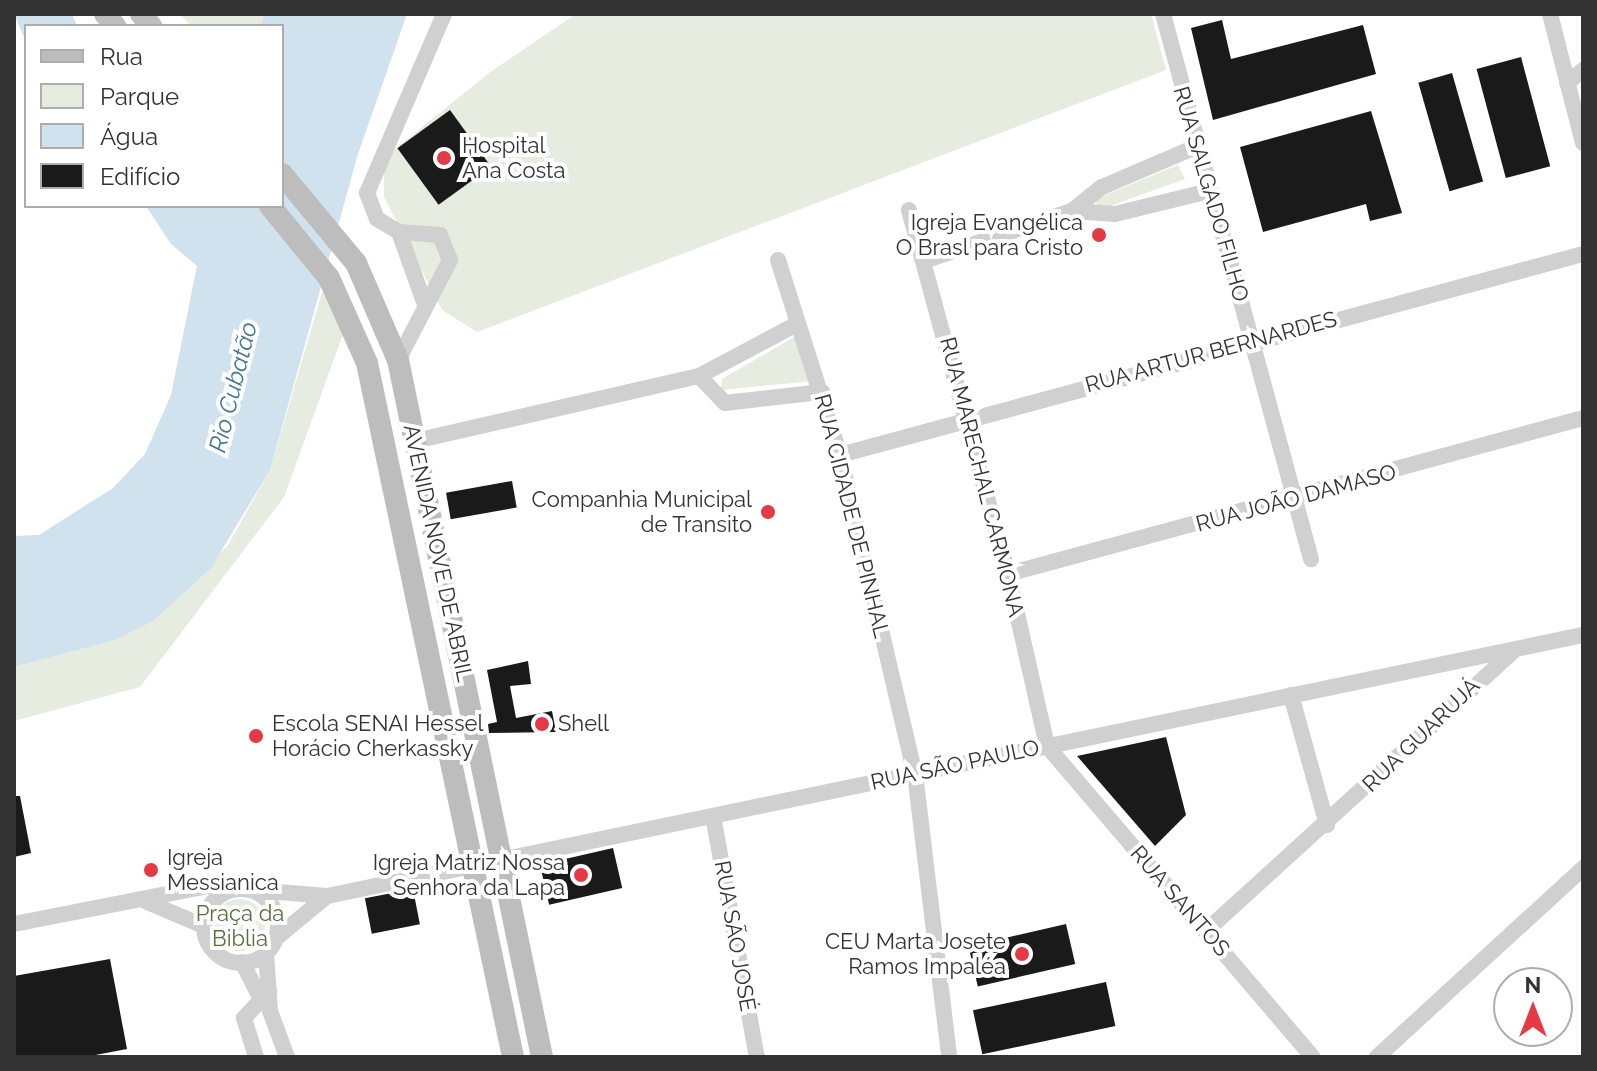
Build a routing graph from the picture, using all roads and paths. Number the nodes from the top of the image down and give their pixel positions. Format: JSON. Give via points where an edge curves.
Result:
{"nodes":[{"id":1,"x":444,"y":14,"type":"edge"},
{"id":2,"x":1164,"y":14,"type":"edge"},
{"id":3,"x":1550,"y":14,"type":"edge"},
{"id":4,"x":1583,"y":70,"type":"edge"},
{"id":5,"x":1567,"y":83,"type":"junction"},
{"id":6,"x":1583,"y":143,"type":"edge"},
{"id":7,"x":1196,"y":147,"type":"junction"},
{"id":8,"x":284,"y":176,"type":"edge"},
{"id":9,"x":1209,"y":191,"type":"junction"},
{"id":10,"x":272,"y":208,"type":"edge"},
{"id":11,"x":909,"y":210,"type":"dead end"},
{"id":12,"x":1072,"y":211,"type":"junction"},
{"id":13,"x":399,"y":232,"type":"junction"},
{"id":14,"x":1583,"y":254,"type":"edge"},
{"id":15,"x":778,"y":260,"type":"dead end"},
{"id":16,"x":927,"y":260,"type":"junction"},
{"id":17,"x":424,"y":302,"type":"junction"},
{"id":18,"x":417,"y":319,"type":"junction"},
{"id":19,"x":797,"y":324,"type":"junction"},
{"id":20,"x":387,"y":328,"type":"junction"},
{"id":21,"x":1253,"y":341,"type":"junction"},
{"id":22,"x":398,"y":360,"type":"junction"},
{"id":23,"x":699,"y":376,"type":"junction"},
{"id":24,"x":822,"y":392,"type":"junction"},
{"id":25,"x":965,"y":417,"type":"junction"},
{"id":26,"x":1583,"y":418,"type":"edge"},
{"id":27,"x":381,"y":422,"type":"junction"},
{"id":28,"x":415,"y":441,"type":"junction"},
{"id":29,"x":840,"y":455,"type":"junction"},
{"id":30,"x":1295,"y":500,"type":"junction"},
{"id":31,"x":1311,"y":559,"type":"dead end"},
{"id":32,"x":1008,"y":574,"type":"junction"},
{"id":33,"x":1581,"y":638,"type":"edge"},
{"id":34,"x":1517,"y":648,"type":"junction"},
{"id":35,"x":1291,"y":695,"type":"junction"},
{"id":36,"x":1047,"y":746,"type":"junction"},
{"id":37,"x":915,"y":774,"type":"junction"},
{"id":38,"x":713,"y":816,"type":"junction"},
{"id":39,"x":1327,"y":825,"type":"junction"},
{"id":40,"x":501,"y":860,"type":"junction"},
{"id":41,"x":473,"y":866,"type":"junction"},
{"id":42,"x":1580,"y":879,"type":"edge"},
{"id":43,"x":244,"y":889,"type":"junction"},
{"id":44,"x":327,"y":896,"type":"junction"},
{"id":45,"x":147,"y":902,"type":"junction"},
{"id":46,"x":14,"y":924,"type":"edge"},
{"id":47,"x":204,"y":926,"type":"junction"},
{"id":48,"x":1206,"y":931,"type":"junction"},
{"id":49,"x":271,"y":945,"type":"junction"},
{"id":50,"x":242,"y":962,"type":"junction"},
{"id":51,"x":264,"y":994,"type":"junction"},
{"id":52,"x":256,"y":1057,"type":"edge"},
{"id":53,"x":287,"y":1057,"type":"edge"},
{"id":54,"x":513,"y":1057,"type":"edge"},
{"id":55,"x":542,"y":1057,"type":"edge"},
{"id":56,"x":757,"y":1057,"type":"edge"},
{"id":57,"x":949,"y":1057,"type":"edge"},
{"id":58,"x":1313,"y":1057,"type":"edge"},
{"id":59,"x":1377,"y":1057,"type":"edge"}],
"edges":[{"from":1,"to":13,"type":"street","via":[[367,193],[377,219]]},
{"from":2,"to":7,"type":"street","name":"RUA SALGADO FILHO"},
{"from":3,"to":5,"type":"street"},
{"from":4,"to":5,"type":"street"},
{"from":5,"to":6,"type":"street"},
{"from":7,"to":9,"type":"street","name":"RUA SALGADO FILHO"},
{"from":7,"to":12,"type":"street","via":[[1102,187]]},
{"from":8,"to":20,"type":"main road","name":"AVENIDA NOVE DE ABRIL","via":[[356,263]]},
{"from":9,"to":12,"type":"street","via":[[1115,214]]},
{"from":9,"to":21,"type":"street","name":"RUA SALGADO FILHO"},
{"from":10,"to":27,"type":"main road","name":"AVENIDA NOVE DE ABRIL","via":[[340,296],[367,363]]},
{"from":11,"to":16,"type":"street","name":"RUA MARECHAL CARMONA"},
{"from":12,"to":16,"type":"street"},
{"from":13,"to":17,"type":"street"},
{"from":13,"to":17,"type":"street","via":[[432,231],[447,242],[450,260]]},
{"from":14,"to":21,"type":"street","name":"RUA ARTUR BERNARDES"},
{"from":15,"to":19,"type":"street","name":"RUA CIDADE DE PINHAL"},
{"from":16,"to":25,"type":"street","name":"RUA MARECHAL CARMONA"},
{"from":17,"to":18,"type":"street"},
{"from":18,"to":20,"type":"street"},
{"from":18,"to":22,"type":"street"},
{"from":19,"to":23,"type":"street"},
{"from":19,"to":24,"type":"street","name":"RUA CIDADE DE PINHAL"},
{"from":20,"to":22,"type":"main road","name":"AVENIDA NOVE DE ABRIL"},
{"from":21,"to":25,"type":"street","name":"RUA ARTUR BERNARDES"},
{"from":21,"to":30,"type":"street","name":"RUA SALGADO FILHO"},
{"from":22,"to":28,"type":"main road","name":"AVENIDA NOVE DE ABRIL"},
{"from":23,"to":24,"type":"street","via":[[725,403]]},
{"from":23,"to":28,"type":"street"},
{"from":24,"to":29,"type":"street","name":"RUA CIDADE DE PINHAL"},
{"from":25,"to":29,"type":"street","name":"RUA ARTUR BERNARDES"},
{"from":25,"to":32,"type":"street","name":"RUA MARECHAL CARMONA"},
{"from":26,"to":30,"type":"street","name":"RUA JOÃO DAMASO"},
{"from":27,"to":28,"type":"main road","via":[[398,440]]},
{"from":27,"to":41,"type":"main road","name":"AVENIDA NOVE DE ABRIL"},
{"from":28,"to":40,"type":"main road","name":"AVENIDA NOVE DE ABRIL"},
{"from":29,"to":37,"type":"street","name":"RUA CIDADE DE PINHAL"},
{"from":30,"to":31,"type":"street","name":"RUA SALGADO FILHO"},
{"from":30,"to":32,"type":"street","name":"RUA JOÃO DAMASO"},
{"from":32,"to":36,"type":"street","name":"RUA MARECHAL CARMONA"},
{"from":33,"to":34,"type":"street","name":"RUA SÃO PAULO"},
{"from":34,"to":35,"type":"street","name":"RUA SÃO PAULO"},
{"from":34,"to":39,"type":"street","name":"RUA GUARUJÁ"},
{"from":35,"to":36,"type":"street","name":"RUA SÃO PAULO"},
{"from":35,"to":39,"type":"street"},
{"from":36,"to":37,"type":"street","name":"RUA SÃO PAULO"},
{"from":36,"to":48,"type":"street","name":"RUA SANTOS"},
{"from":37,"to":38,"type":"street","name":"RUA SÃO PAULO"},
{"from":37,"to":57,"type":"street","name":"RUA CIDADE DE PINHAL"},
{"from":38,"to":40,"type":"street","name":"RUA SÃO PAULO"},
{"from":38,"to":56,"type":"street","name":"RUA SÃO JOSÉ"},
{"from":39,"to":48,"type":"street","name":"RUA GUARUJÁ"},
{"from":40,"to":41,"type":"street","name":"RUA SÃO PAULO"},
{"from":40,"to":55,"type":"main road","name":"AVENIDA NOVE DE ABRIL"},
{"from":41,"to":44,"type":"street","name":"RUA SÃO PAULO"},
{"from":41,"to":54,"type":"main road","name":"AVENIDA NOVE DE ABRIL"},
{"from":42,"to":59,"type":"street"},
{"from":43,"to":44,"type":"street","name":"RUA SÃO PAULO"},
{"from":43,"to":45,"type":"street","name":"RUA SÃO PAULO","via":[[208,886]]},
{"from":43,"to":47,"type":"street","via":[[217,897]]},
{"from":43,"to":49,"type":"street","via":[[271,904]]},
{"from":44,"to":49,"type":"street","name":"RUA SÃO PAULO"},
{"from":45,"to":46,"type":"street","name":"RUA SÃO PAULO"},
{"from":45,"to":47,"type":"street"},
{"from":47,"to":50,"type":"street","via":[[216,952]]},
{"from":48,"to":58,"type":"street","name":"RUA SANTOS"},
{"from":49,"to":50,"type":"street"},
{"from":49,"to":51,"type":"street"},
{"from":50,"to":51,"type":"street"},
{"from":51,"to":52,"type":"street","via":[[244,1018]]},
{"from":51,"to":53,"type":"street"}]}
